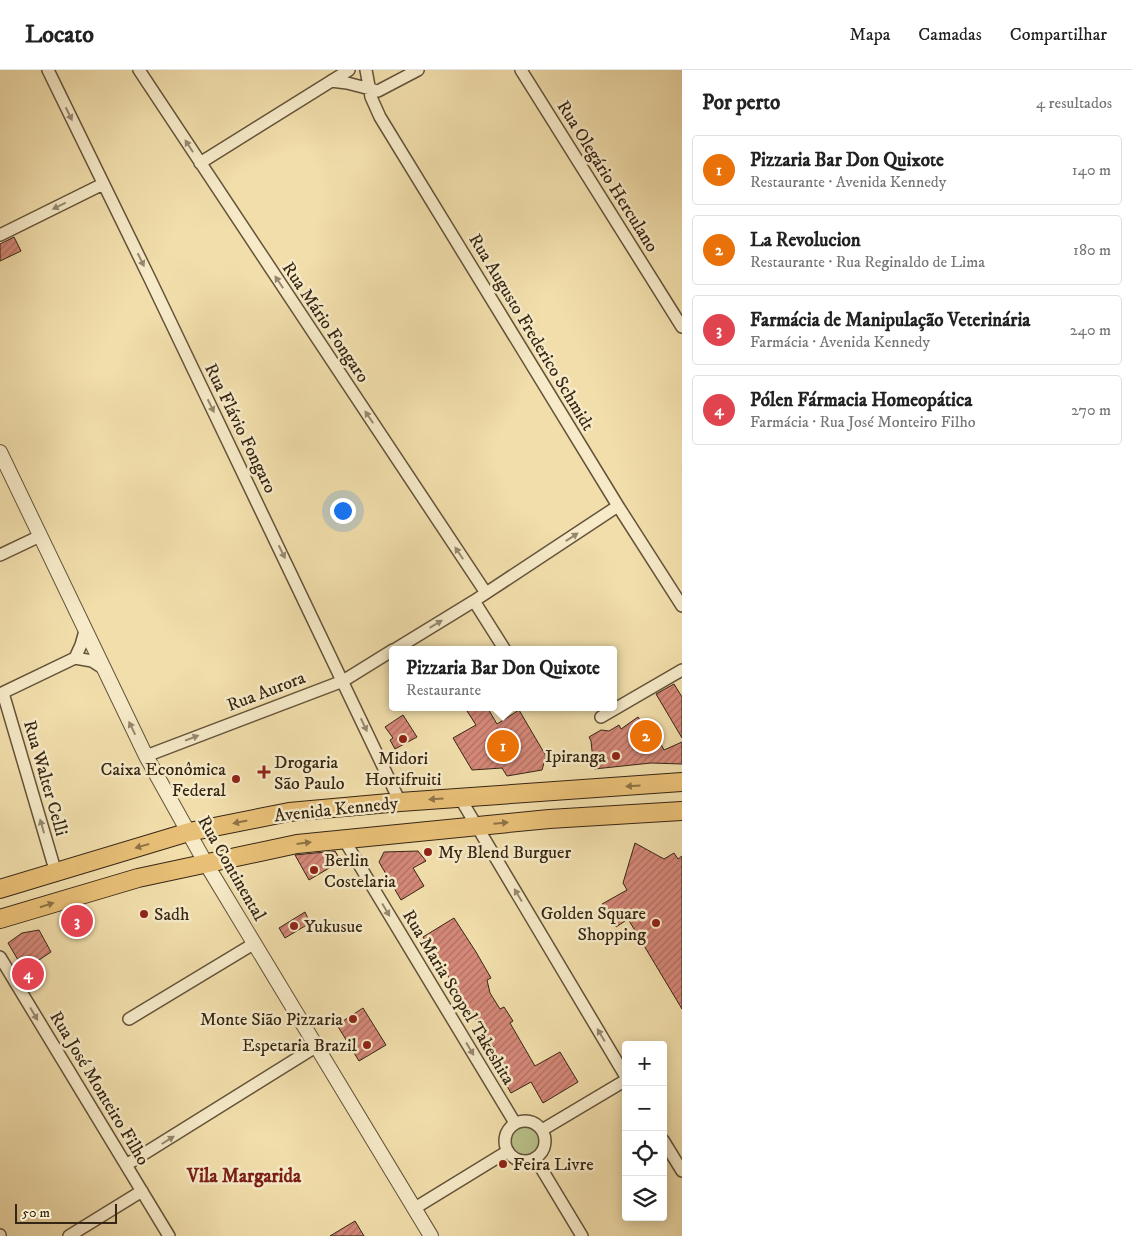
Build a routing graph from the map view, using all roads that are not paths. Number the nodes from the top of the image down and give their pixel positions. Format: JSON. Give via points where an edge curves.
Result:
{"nodes":[{"id":1,"x":48,"y":70,"type":"edge"},
{"id":2,"x":139,"y":70,"type":"edge"},
{"id":3,"x":350,"y":70,"type":"edge"},
{"id":4,"x":366,"y":70,"type":"edge"},
{"id":5,"x":418,"y":70,"type":"edge"},
{"id":6,"x":521,"y":70,"type":"edge"},
{"id":7,"x":331,"y":81,"type":"junction"},
{"id":8,"x":369,"y":90,"type":"junction"},
{"id":9,"x":200,"y":163,"type":"junction"},
{"id":10,"x":103,"y":184,"type":"junction"},
{"id":11,"x":0,"y":235,"type":"edge"},
{"id":12,"x":682,"y":327,"type":"edge"},
{"id":13,"x":0,"y":452,"type":"edge"},
{"id":14,"x":618,"y":506,"type":"junction"},
{"id":15,"x":40,"y":536,"type":"junction"},
{"id":16,"x":0,"y":555,"type":"edge"},
{"id":17,"x":486,"y":593,"type":"junction"},
{"id":18,"x":474,"y":601,"type":"junction"},
{"id":19,"x":682,"y":606,"type":"edge"},
{"id":20,"x":85,"y":631,"type":"junction"},
{"id":21,"x":400,"y":646,"type":"edge"},
{"id":22,"x":502,"y":646,"type":"edge"},
{"id":23,"x":389,"y":652,"type":"edge"},
{"id":24,"x":75,"y":658,"type":"junction"},
{"id":25,"x":103,"y":668,"type":"junction"},
{"id":26,"x":682,"y":670,"type":"edge"},
{"id":27,"x":343,"y":681,"type":"junction"},
{"id":28,"x":2,"y":693,"type":"edge"},
{"id":29,"x":617,"y":708,"type":"edge"},
{"id":30,"x":611,"y":711,"type":"edge"},
{"id":31,"x":601,"y":717,"type":"dead end"},
{"id":32,"x":146,"y":756,"type":"junction"},
{"id":33,"x":682,"y":782,"type":"edge"},
{"id":34,"x":460,"y":798,"type":"junction"},
{"id":35,"x":400,"y":802,"type":"junction"},
{"id":36,"x":682,"y":811,"type":"edge"},
{"id":37,"x":477,"y":825,"type":"junction"},
{"id":38,"x":189,"y":832,"type":"junction"},
{"id":39,"x":343,"y":838,"type":"junction"},
{"id":40,"x":205,"y":862,"type":"junction"},
{"id":41,"x":56,"y":873,"type":"junction"},
{"id":42,"x":0,"y":889,"type":"edge"},
{"id":43,"x":0,"y":919,"type":"edge"},
{"id":44,"x":254,"y":943,"type":"junction"},
{"id":45,"x":0,"y":957,"type":"edge"},
{"id":46,"x":129,"y":1020,"type":"dead end"},
{"id":47,"x":317,"y":1046,"type":"junction"},
{"id":48,"x":622,"y":1071,"type":"edge"},
{"id":49,"x":622,"y":1080,"type":"edge"},
{"id":50,"x":515,"y":1123,"type":"junction"},
{"id":51,"x":542,"y":1130,"type":"junction"},
{"id":52,"x":667,"y":1147,"type":"edge"},
{"id":53,"x":508,"y":1151,"type":"junction"},
{"id":54,"x":535,"y":1158,"type":"junction"},
{"id":55,"x":126,"y":1166,"type":"junction"},
{"id":56,"x":682,"y":1171,"type":"edge"},
{"id":57,"x":142,"y":1191,"type":"junction"},
{"id":58,"x":415,"y":1208,"type":"junction"},
{"id":59,"x":69,"y":1236,"type":"edge"},
{"id":60,"x":169,"y":1236,"type":"edge"},
{"id":61,"x":431,"y":1236,"type":"edge"},
{"id":62,"x":582,"y":1236,"type":"edge"}],
"edges":[{"from":1,"to":10,"type":"street","name":"Rua Flávio Fongaro","one_way":true},
{"from":9,"to":2,"type":"street","name":"Rua Mário Fongaro","one_way":true},
{"from":3,"to":7,"type":"street"},
{"from":4,"to":8,"type":"street","name":"Rua Augusto Frederico Schmidt"},
{"from":5,"to":8,"type":"street","via":[[383,90]]},
{"from":6,"to":12,"type":"street","name":"Rua Olegário Herculano"},
{"from":7,"to":8,"type":"street"},
{"from":7,"to":9,"type":"street"},
{"from":8,"to":14,"type":"street","name":"Rua Augusto Frederico Schmidt","via":[[380,117]]},
{"from":17,"to":9,"type":"street","name":"Rua Mário Fongaro","one_way":true},
{"from":10,"to":11,"type":"street","one_way":true},
{"from":10,"to":27,"type":"street","name":"Rua Flávio Fongaro","one_way":true},
{"from":13,"to":15,"type":"street","name":"Rua Continental"},
{"from":17,"to":14,"type":"street","name":"Rua Aurora","one_way":true},
{"from":14,"to":19,"type":"street","name":"Rua Augusto Frederico Schmidt"},
{"from":15,"to":16,"type":"street"},
{"from":15,"to":20,"type":"street","name":"Rua Continental"},
{"from":17,"to":18,"type":"street","name":"Rua Aurora"},
{"from":21,"to":18,"type":"street","name":"Rua Aurora","one_way":true},
{"from":18,"to":22,"type":"street"},
{"from":20,"to":24,"type":"street"},
{"from":20,"to":25,"type":"street","name":"Rua Continental"},
{"from":23,"to":27,"type":"street","name":"Rua Aurora"},
{"from":24,"to":25,"type":"street","via":[[92,661]]},
{"from":24,"to":28,"type":"street"},
{"from":32,"to":25,"type":"street","name":"Rua Continental","one_way":true},
{"from":26,"to":29,"type":"street"},
{"from":32,"to":27,"type":"street","name":"Rua Aurora","one_way":true},
{"from":27,"to":35,"type":"street","name":"Rua Flávio Fongaro","one_way":true},
{"from":41,"to":28,"type":"street","name":"Rua Walter Celli","one_way":true},
{"from":30,"to":31,"type":"street"},
{"from":32,"to":38,"type":"street","name":"Rua Continental"},
{"from":33,"to":34,"type":"main road","name":"Avenida Kennedy","one_way":true},
{"from":34,"to":35,"type":"main road","name":"Avenida Kennedy","one_way":true},
{"from":34,"to":37,"type":"street"},
{"from":35,"to":38,"type":"main road","name":"Avenida Kennedy","one_way":true,"via":[[289,812]]},
{"from":37,"to":36,"type":"main road","name":"Avenida Kennedy","one_way":true},
{"from":37,"to":39,"type":"main road","name":"Avenida Kennedy"},
{"from":48,"to":37,"type":"street","one_way":true},
{"from":38,"to":40,"type":"street","name":"Rua Continental"},
{"from":38,"to":41,"type":"main road","name":"Avenida Kennedy","one_way":true},
{"from":40,"to":39,"type":"main road","name":"Avenida Kennedy","one_way":true,"via":[[280,846]]},
{"from":39,"to":50,"type":"street","name":"Rua Maria Scopel Takeshita","one_way":true},
{"from":43,"to":40,"type":"main road","name":"Avenida Kennedy","one_way":true,"via":[[138,878]]},
{"from":40,"to":44,"type":"street","name":"Rua Continental"},
{"from":41,"to":42,"type":"main road","name":"Avenida Kennedy"},
{"from":44,"to":46,"type":"street"},
{"from":44,"to":47,"type":"street","name":"Rua Continental"},
{"from":45,"to":55,"type":"street","name":"Rua José Monteiro Filho","one_way":true},
{"from":55,"to":47,"type":"street","one_way":true},
{"from":47,"to":58,"type":"street","name":"Rua Continental"},
{"from":49,"to":51,"type":"street"},
{"from":50,"to":51,"type":"street","via":[[527,1120]]},
{"from":50,"to":53,"type":"street","via":[[505,1139]]},
{"from":51,"to":54,"type":"street","via":[[544,1149]]},
{"from":52,"to":56,"type":"street"},
{"from":53,"to":54,"type":"street","via":[[523,1161]]},
{"from":53,"to":58,"type":"street"},
{"from":54,"to":62,"type":"street"},
{"from":55,"to":57,"type":"street","name":"Rua José Monteiro Filho"},
{"from":57,"to":59,"type":"street"},
{"from":57,"to":60,"type":"street","name":"Rua José Monteiro Filho"},
{"from":58,"to":61,"type":"street","name":"Rua Continental"}]}
